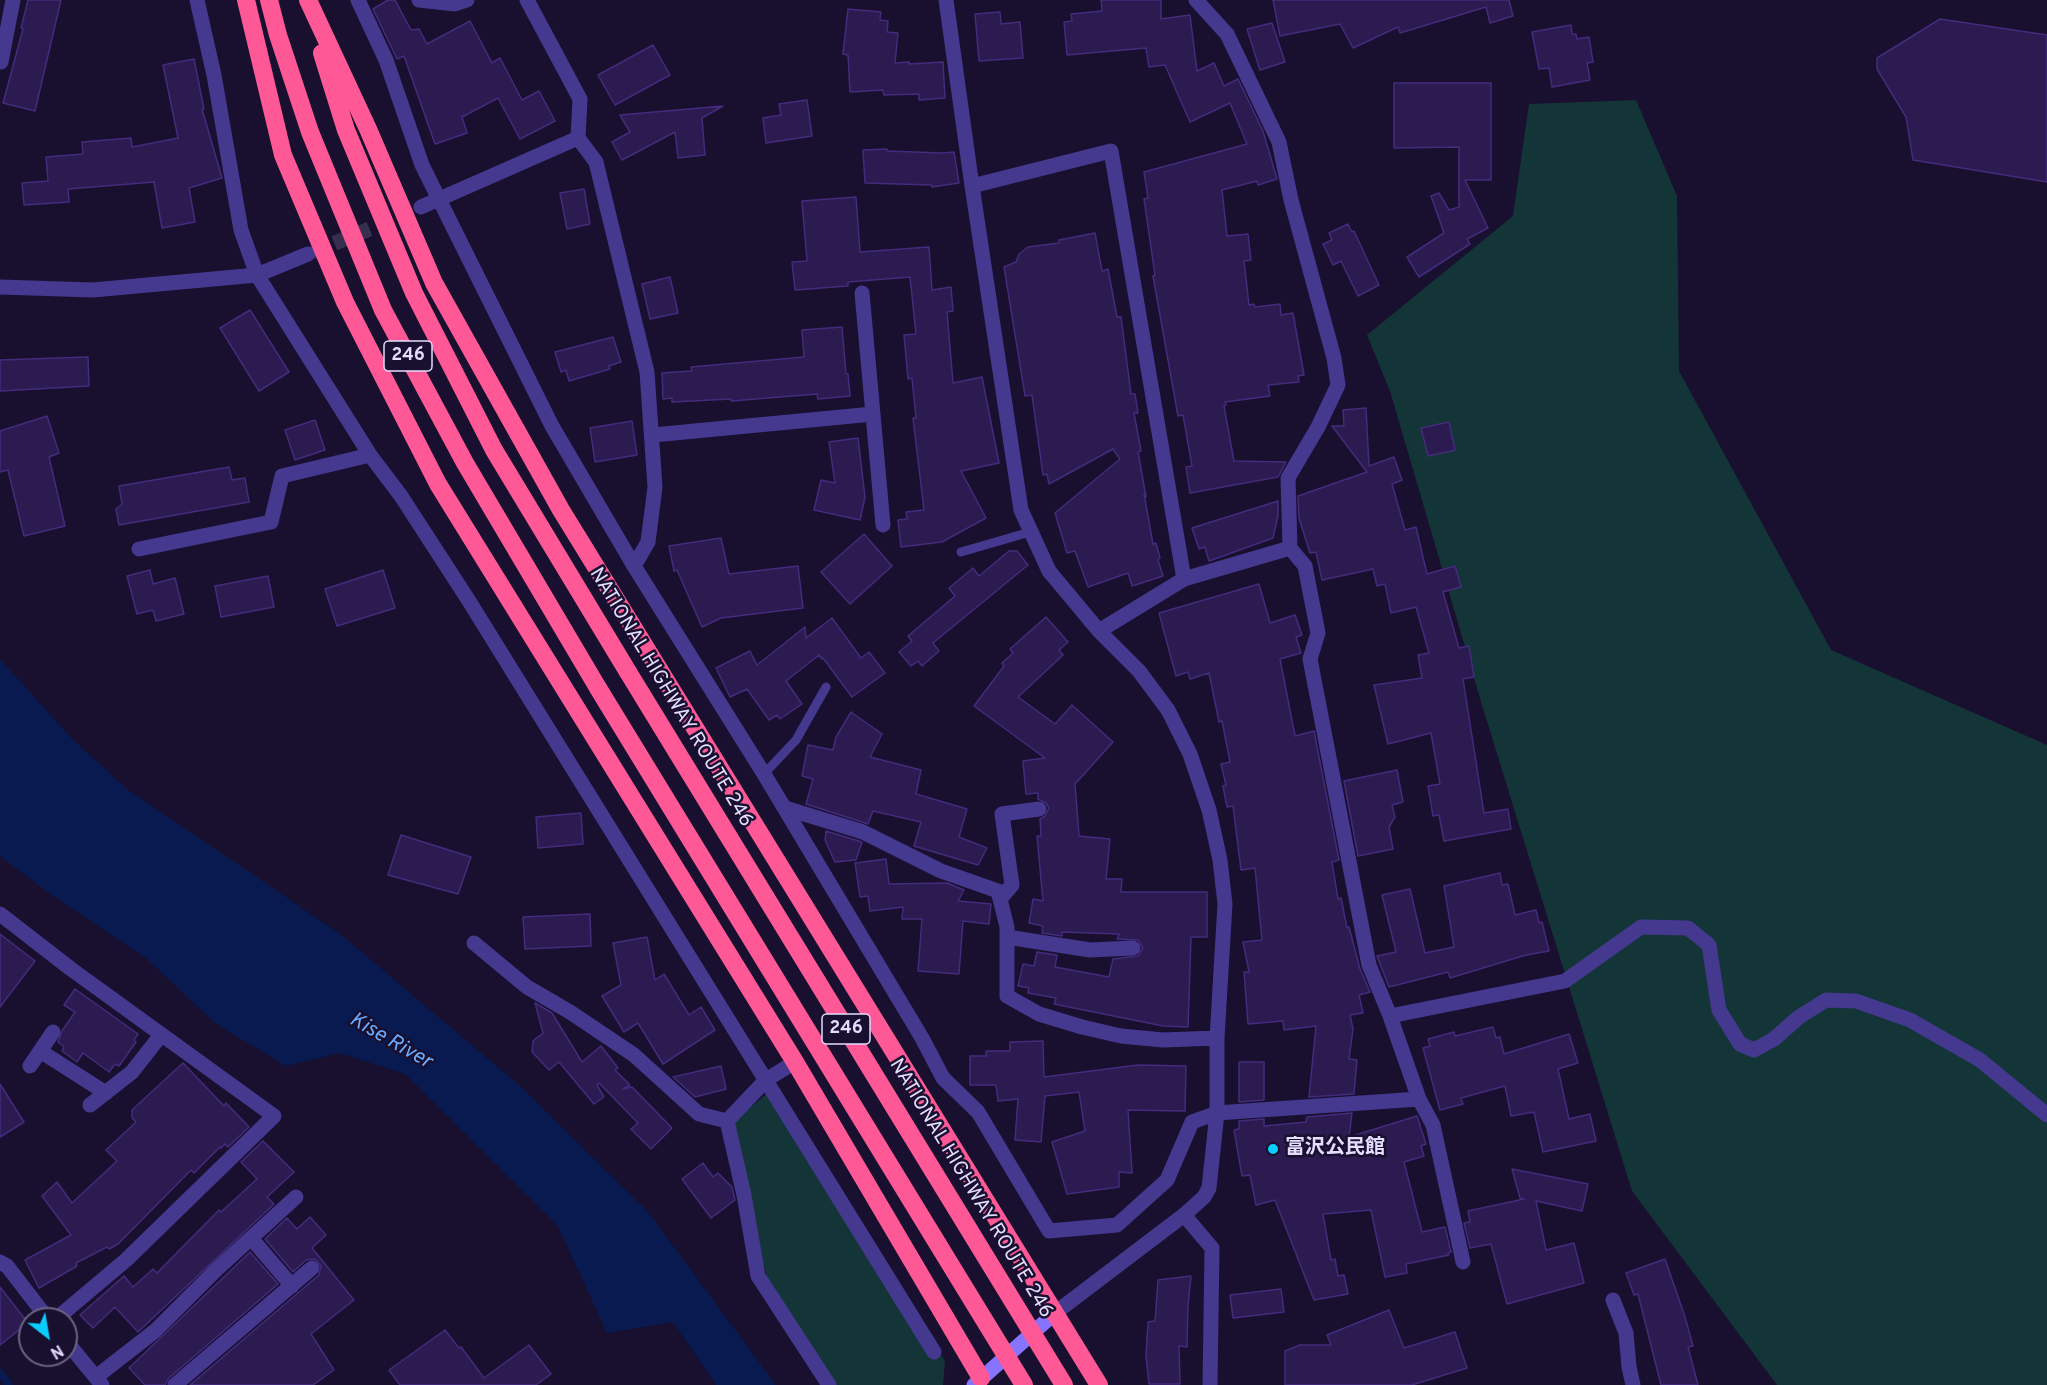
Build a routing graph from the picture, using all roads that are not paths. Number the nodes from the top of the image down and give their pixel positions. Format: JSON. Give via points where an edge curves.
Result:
{"nodes":[{"id":1,"x":13,"y":0,"type":"edge"},
{"id":2,"x":198,"y":0,"type":"edge"},
{"id":3,"x":246,"y":0,"type":"edge"},
{"id":4,"x":269,"y":0,"type":"edge"},
{"id":5,"x":307,"y":0,"type":"edge"},
{"id":6,"x":358,"y":0,"type":"edge"},
{"id":7,"x":419,"y":0,"type":"edge"},
{"id":8,"x":467,"y":0,"type":"edge"},
{"id":9,"x":527,"y":0,"type":"edge"},
{"id":10,"x":946,"y":0,"type":"edge"},
{"id":11,"x":1196,"y":0,"type":"edge"},
{"id":12,"x":1,"y":62,"type":"edge"},
{"id":13,"x":578,"y":138,"type":"junction"},
{"id":14,"x":972,"y":186,"type":"junction"},
{"id":15,"x":439,"y":201,"type":"junction"},
{"id":16,"x":421,"y":207,"type":"tunnel mouth"},
{"id":17,"x":308,"y":254,"type":"tunnel mouth"},
{"id":18,"x":257,"y":275,"type":"junction"},
{"id":19,"x":0,"y":287,"type":"edge"},
{"id":20,"x":862,"y":292,"type":"dead end"},
{"id":21,"x":873,"y":414,"type":"junction"},
{"id":22,"x":653,"y":435,"type":"junction"},
{"id":23,"x":370,"y":455,"type":"junction"},
{"id":24,"x":883,"y":525,"type":"dead end"},
{"id":25,"x":1030,"y":532,"type":"junction"},
{"id":26,"x":1290,"y":548,"type":"junction"},
{"id":27,"x":139,"y":549,"type":"dead end"},
{"id":28,"x":961,"y":552,"type":"dead end"},
{"id":29,"x":634,"y":566,"type":"junction"},
{"id":30,"x":1184,"y":579,"type":"junction"},
{"id":31,"x":1099,"y":632,"type":"junction"},
{"id":32,"x":826,"y":687,"type":"dead end"},
{"id":33,"x":764,"y":774,"type":"junction"},
{"id":34,"x":785,"y":808,"type":"junction"},
{"id":35,"x":1039,"y":809,"type":"dead end"},
{"id":36,"x":1000,"y":899,"type":"junction"},
{"id":37,"x":0,"y":914,"type":"edge"},
{"id":38,"x":1007,"y":937,"type":"junction"},
{"id":39,"x":474,"y":943,"type":"dead end"},
{"id":40,"x":1133,"y":948,"type":"dead end"},
{"id":41,"x":1390,"y":1016,"type":"junction"},
{"id":42,"x":53,"y":1032,"type":"dead end"},
{"id":43,"x":161,"y":1035,"type":"junction"},
{"id":44,"x":1217,"y":1038,"type":"junction"},
{"id":45,"x":40,"y":1051,"type":"junction"},
{"id":46,"x":795,"y":1062,"type":"junction"},
{"id":47,"x":30,"y":1066,"type":"dead end"},
{"id":48,"x":766,"y":1080,"type":"junction"},
{"id":49,"x":106,"y":1093,"type":"junction"},
{"id":50,"x":1419,"y":1099,"type":"junction"},
{"id":51,"x":90,"y":1105,"type":"dead end"},
{"id":52,"x":1217,"y":1113,"type":"junction"},
{"id":53,"x":2047,"y":1115,"type":"edge"},
{"id":54,"x":727,"y":1121,"type":"junction"},
{"id":55,"x":296,"y":1197,"type":"dead end"},
{"id":56,"x":1184,"y":1215,"type":"junction"},
{"id":57,"x":250,"y":1238,"type":"junction"},
{"id":58,"x":0,"y":1262,"type":"edge"},
{"id":59,"x":1463,"y":1262,"type":"dead end"},
{"id":60,"x":312,"y":1268,"type":"dead end"},
{"id":61,"x":292,"y":1286,"type":"junction"},
{"id":62,"x":1613,"y":1300,"type":"dead end"},
{"id":63,"x":39,"y":1307,"type":"edge"},
{"id":64,"x":70,"y":1307,"type":"edge"},
{"id":65,"x":1055,"y":1313,"type":"junction"},
{"id":66,"x":934,"y":1352,"type":"dead end"},
{"id":67,"x":78,"y":1356,"type":"edge"},
{"id":68,"x":99,"y":1381,"type":"edge"},
{"id":69,"x":981,"y":1383,"type":"edge"},
{"id":70,"x":175,"y":1385,"type":"edge"},
{"id":71,"x":829,"y":1385,"type":"edge"},
{"id":72,"x":1024,"y":1385,"type":"edge"},
{"id":73,"x":1064,"y":1385,"type":"edge"},
{"id":74,"x":1099,"y":1385,"type":"edge"},
{"id":75,"x":1210,"y":1385,"type":"edge"},
{"id":76,"x":1633,"y":1385,"type":"edge"}],
"edges":[{"from":1,"to":12,"type":"street"},
{"from":2,"to":18,"type":"street","via":[[241,230]]},
{"from":3,"to":46,"type":"highway","via":[[283,155],[345,302],[438,484]]},
{"from":4,"to":72,"type":"highway","number":"246","bridge":true,"via":[[310,132],[383,310],[465,463]]},
{"from":5,"to":65,"type":"highway","via":[[434,283],[561,510]]},
{"from":5,"to":73,"type":"highway","name":"NATIONAL HIGHWAY ROUTE 246","number":"246","bridge":true,"via":[[346,130],[414,293],[494,450]]},
{"from":6,"to":15,"type":"street","via":[[386,60],[422,165]]},
{"from":7,"to":8,"type":"street"},
{"from":9,"to":13,"type":"street","via":[[580,99]]},
{"from":10,"to":14,"type":"street"},
{"from":11,"to":26,"type":"street","via":[[1227,34],[1279,142],[1334,357],[1338,385],[1288,478]]},
{"from":13,"to":15,"type":"street"},
{"from":13,"to":22,"type":"street","via":[[596,162],[647,372]]},
{"from":14,"to":25,"type":"street","via":[[1021,510]]},
{"from":14,"to":30,"type":"street","via":[[1111,151]]},
{"from":15,"to":16,"type":"street"},
{"from":15,"to":29,"type":"street","via":[[552,426]]},
{"from":17,"to":18,"type":"street"},
{"from":18,"to":19,"type":"street","via":[[93,290]]},
{"from":18,"to":23,"type":"street"},
{"from":20,"to":21,"type":"street"},
{"from":21,"to":22,"type":"street"},
{"from":21,"to":24,"type":"street"},
{"from":22,"to":29,"type":"street","via":[[656,487],[650,531]]},
{"from":23,"to":27,"type":"street","via":[[282,476],[271,522]]},
{"from":23,"to":48,"type":"street","via":[[475,611]]},
{"from":25,"to":28,"type":"lane"},
{"from":25,"to":31,"type":"street","via":[[1049,571]]},
{"from":26,"to":30,"type":"street"},
{"from":26,"to":41,"type":"street","via":[[1305,566],[1318,633],[1310,658],[1369,965]]},
{"from":29,"to":33,"type":"street"},
{"from":30,"to":31,"type":"street"},
{"from":31,"to":44,"type":"street","via":[[1139,671],[1168,710],[1190,754],[1209,810],[1224,904]]},
{"from":32,"to":33,"type":"lane","via":[[796,740]]},
{"from":33,"to":34,"type":"street"},
{"from":34,"to":36,"type":"street","via":[[863,832],[941,871],[998,891]]},
{"from":34,"to":52,"type":"street","via":[[943,1078],[978,1112],[1049,1231],[1117,1225],[1167,1180],[1192,1122]]},
{"from":35,"to":36,"type":"street","via":[[1002,813],[1012,885]]},
{"from":36,"to":38,"type":"street"},
{"from":37,"to":43,"type":"street"},
{"from":38,"to":40,"type":"street","via":[[1090,950]]},
{"from":38,"to":44,"type":"street","via":[[1007,996],[1039,1014],[1121,1036],[1162,1040]]},
{"from":39,"to":54,"type":"street","via":[[526,987],[634,1054],[699,1114]]},
{"from":41,"to":50,"type":"street"},
{"from":41,"to":53,"type":"street","via":[[1565,981],[1641,927],[1688,928],[1709,945],[1719,1010],[1740,1044],[1754,1050],[1826,1000],[1856,1000],[1910,1020],[1980,1060]]},
{"from":42,"to":45,"type":"street"},
{"from":43,"to":49,"type":"street","via":[[132,1072]]},
{"from":43,"to":64,"type":"street","via":[[274,1116],[126,1260]]},
{"from":44,"to":52,"type":"street"},
{"from":45,"to":47,"type":"street"},
{"from":45,"to":49,"type":"street"},
{"from":46,"to":48,"type":"street"},
{"from":46,"to":69,"type":"highway"},
{"from":48,"to":54,"type":"street"},
{"from":48,"to":66,"type":"street"},
{"from":49,"to":51,"type":"street"},
{"from":50,"to":52,"type":"street"},
{"from":50,"to":59,"type":"street","via":[[1433,1125]]},
{"from":52,"to":56,"type":"street","via":[[1209,1188]]},
{"from":54,"to":71,"type":"street","via":[[758,1276]]},
{"from":55,"to":57,"type":"street"},
{"from":56,"to":65,"type":"street"},
{"from":56,"to":75,"type":"street","via":[[1212,1248]]},
{"from":57,"to":61,"type":"street"},
{"from":57,"to":68,"type":"street"},
{"from":58,"to":63,"type":"street"},
{"from":60,"to":61,"type":"street"},
{"from":61,"to":70,"type":"street"},
{"from":62,"to":76,"type":"street","via":[[1626,1333]]},
{"from":65,"to":69,"type":"street"},
{"from":65,"to":74,"type":"highway"},
{"from":67,"to":68,"type":"street"}]}
